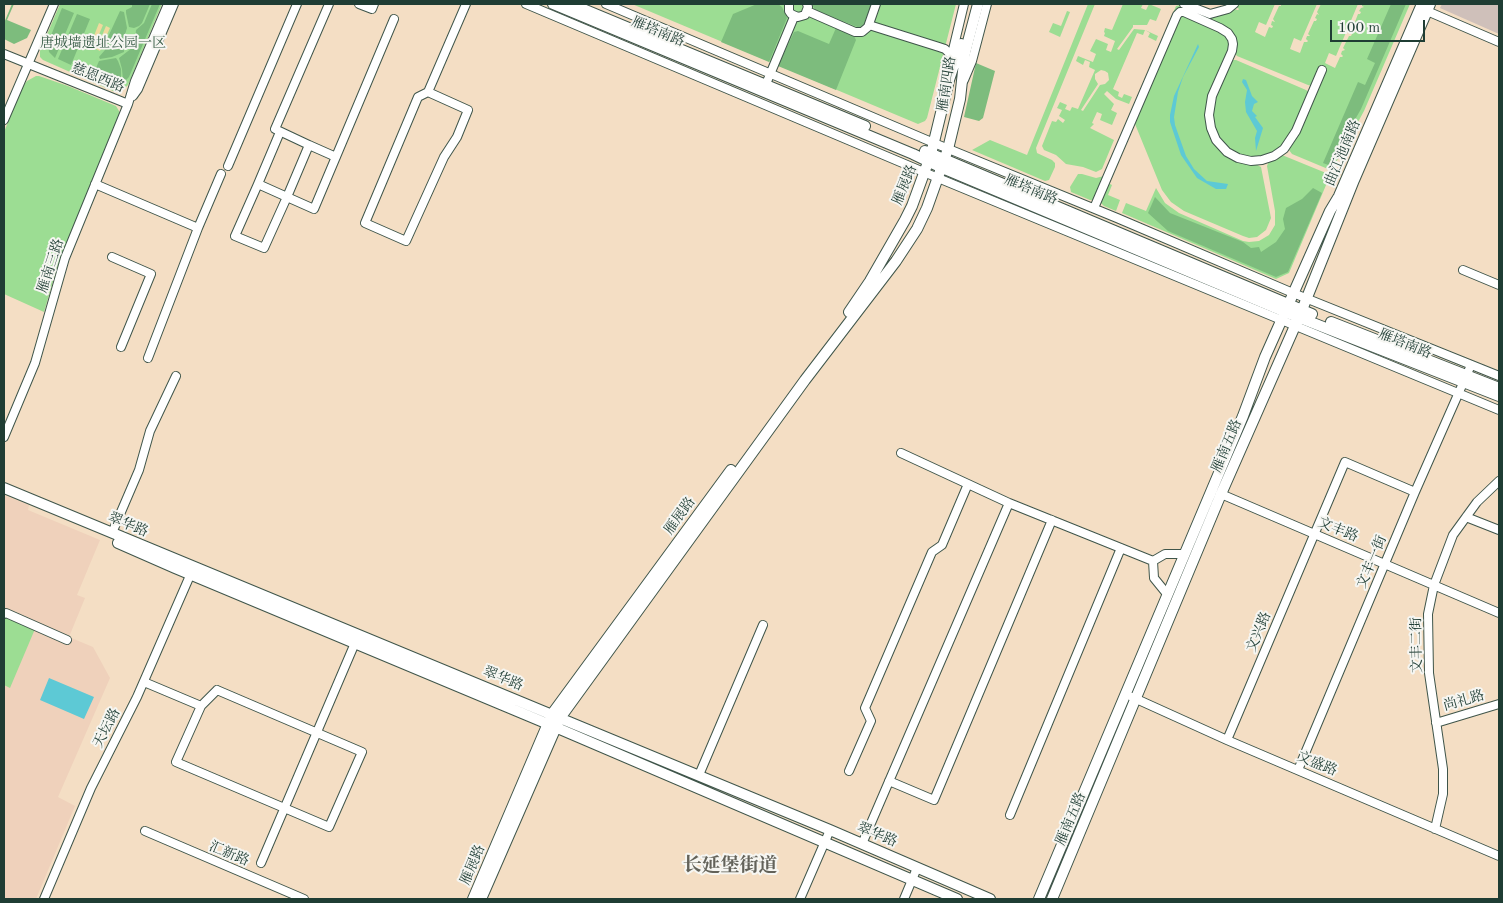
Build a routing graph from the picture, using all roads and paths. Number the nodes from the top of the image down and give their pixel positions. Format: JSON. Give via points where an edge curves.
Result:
{"nodes":[{"id":1,"x":54,"y":4,"type":"edge"},
{"id":2,"x":168,"y":4,"type":"edge"},
{"id":3,"x":174,"y":4,"type":"edge"},
{"id":4,"x":297,"y":4,"type":"edge"},
{"id":5,"x":329,"y":4,"type":"edge"},
{"id":6,"x":360,"y":4,"type":"edge"},
{"id":7,"x":374,"y":4,"type":"edge"},
{"id":8,"x":466,"y":4,"type":"edge"},
{"id":9,"x":526,"y":4,"type":"edge"},
{"id":10,"x":553,"y":4,"type":"edge"},
{"id":11,"x":571,"y":4,"type":"edge"},
{"id":12,"x":606,"y":4,"type":"edge"},
{"id":13,"x":788,"y":4,"type":"edge"},
{"id":14,"x":876,"y":4,"type":"edge"},
{"id":15,"x":964,"y":4,"type":"edge"},
{"id":16,"x":971,"y":4,"type":"edge"},
{"id":17,"x":978,"y":4,"type":"edge"},
{"id":18,"x":987,"y":4,"type":"edge"},
{"id":19,"x":1184,"y":4,"type":"edge"},
{"id":20,"x":1234,"y":4,"type":"edge"},
{"id":21,"x":1426,"y":6,"type":"edge"},
{"id":22,"x":807,"y":8,"type":"edge"},
{"id":23,"x":794,"y":17,"type":"junction"},
{"id":24,"x":394,"y":19,"type":"dead end"},
{"id":25,"x":869,"y":25,"type":"junction"},
{"id":26,"x":1499,"y":42,"type":"edge"},
{"id":27,"x":4,"y":54,"type":"edge"},
{"id":28,"x":951,"y":55,"type":"junction"},
{"id":29,"x":28,"y":63,"type":"junction"},
{"id":30,"x":1322,"y":70,"type":"dead end"},
{"id":31,"x":770,"y":73,"type":"junction"},
{"id":32,"x":950,"y":80,"type":"junction"},
{"id":33,"x":766,"y":84,"type":"junction"},
{"id":34,"x":963,"y":84,"type":"junction"},
{"id":35,"x":428,"y":92,"type":"junction"},
{"id":36,"x":128,"y":104,"type":"junction"},
{"id":37,"x":4,"y":120,"type":"edge"},
{"id":38,"x":280,"y":132,"type":"junction"},
{"id":39,"x":934,"y":143,"type":"junction"},
{"id":40,"x":309,"y":145,"type":"junction"},
{"id":41,"x":948,"y":149,"type":"junction"},
{"id":42,"x":336,"y":156,"type":"junction"},
{"id":43,"x":930,"y":157,"type":"junction"},
{"id":44,"x":228,"y":166,"type":"dead end"},
{"id":45,"x":942,"y":169,"type":"junction"},
{"id":46,"x":925,"y":172,"type":"junction"},
{"id":47,"x":221,"y":174,"type":"dead end"},
{"id":48,"x":95,"y":184,"type":"junction"},
{"id":49,"x":258,"y":184,"type":"junction"},
{"id":50,"x":287,"y":197,"type":"junction"},
{"id":51,"x":1094,"y":208,"type":"junction"},
{"id":52,"x":1118,"y":218,"type":"junction"},
{"id":53,"x":198,"y":228,"type":"junction"},
{"id":54,"x":1110,"y":239,"type":"junction"},
{"id":55,"x":112,"y":257,"type":"dead end"},
{"id":56,"x":1463,"y":270,"type":"dead end"},
{"id":57,"x":1499,"y":285,"type":"edge"},
{"id":58,"x":1293,"y":293,"type":"junction"},
{"id":59,"x":1307,"y":298,"type":"junction"},
{"id":60,"x":1285,"y":312,"type":"junction"},
{"id":61,"x":1299,"y":317,"type":"junction"},
{"id":62,"x":121,"y":347,"type":"dead end"},
{"id":63,"x":148,"y":358,"type":"dead end"},
{"id":64,"x":1471,"y":365,"type":"junction"},
{"id":65,"x":176,"y":376,"type":"dead end"},
{"id":66,"x":1499,"y":376,"type":"edge"},
{"id":67,"x":1465,"y":379,"type":"junction"},
{"id":68,"x":1499,"y":388,"type":"edge"},
{"id":69,"x":1458,"y":394,"type":"junction"},
{"id":70,"x":1499,"y":396,"type":"edge"},
{"id":71,"x":1499,"y":410,"type":"edge"},
{"id":72,"x":4,"y":437,"type":"edge"},
{"id":73,"x":901,"y":453,"type":"dead end"},
{"id":74,"x":1499,"y":481,"type":"edge"},
{"id":75,"x":968,"y":484,"type":"junction"},
{"id":76,"x":4,"y":488,"type":"edge"},
{"id":77,"x":1415,"y":492,"type":"junction"},
{"id":78,"x":1221,"y":494,"type":"junction"},
{"id":79,"x":4,"y":495,"type":"edge"},
{"id":80,"x":1009,"y":502,"type":"junction"},
{"id":81,"x":1466,"y":517,"type":"junction"},
{"id":82,"x":1052,"y":520,"type":"junction"},
{"id":83,"x":1499,"y":530,"type":"edge"},
{"id":84,"x":112,"y":533,"type":"junction"},
{"id":85,"x":1314,"y":534,"type":"junction"},
{"id":86,"x":1121,"y":548,"type":"junction"},
{"id":87,"x":1184,"y":554,"type":"junction"},
{"id":88,"x":1153,"y":560,"type":"junction"},
{"id":89,"x":1385,"y":564,"type":"junction"},
{"id":90,"x":192,"y":571,"type":"junction"},
{"id":91,"x":1434,"y":585,"type":"junction"},
{"id":92,"x":1167,"y":594,"type":"junction"},
{"id":93,"x":1499,"y":613,"type":"edge"},
{"id":94,"x":4,"y":614,"type":"edge"},
{"id":95,"x":763,"y":625,"type":"dead end"},
{"id":96,"x":66,"y":640,"type":"dead end"},
{"id":97,"x":355,"y":643,"type":"junction"},
{"id":98,"x":144,"y":682,"type":"junction"},
{"id":99,"x":1125,"y":695,"type":"junction"},
{"id":100,"x":1136,"y":699,"type":"junction"},
{"id":101,"x":1499,"y":704,"type":"edge"},
{"id":102,"x":200,"y":706,"type":"junction"},
{"id":103,"x":556,"y":716,"type":"junction"},
{"id":104,"x":1436,"y":723,"type":"junction"},
{"id":105,"x":552,"y":726,"type":"junction"},
{"id":106,"x":316,"y":732,"type":"junction"},
{"id":107,"x":1227,"y":740,"type":"junction"},
{"id":108,"x":1298,"y":770,"type":"junction"},
{"id":109,"x":849,"y":771,"type":"dead end"},
{"id":110,"x":699,"y":776,"type":"junction"},
{"id":111,"x":889,"y":781,"type":"junction"},
{"id":112,"x":284,"y":808,"type":"junction"},
{"id":113,"x":1010,"y":816,"type":"dead end"},
{"id":114,"x":1435,"y":829,"type":"junction"},
{"id":115,"x":830,"y":830,"type":"junction"},
{"id":116,"x":145,"y":831,"type":"dead end"},
{"id":117,"x":825,"y":842,"type":"junction"},
{"id":118,"x":862,"y":844,"type":"junction"},
{"id":119,"x":1499,"y":856,"type":"edge"},
{"id":120,"x":260,"y":863,"type":"dead end"},
{"id":121,"x":918,"y":868,"type":"junction"},
{"id":122,"x":912,"y":880,"type":"junction"},
{"id":123,"x":44,"y":899,"type":"edge"},
{"id":124,"x":304,"y":899,"type":"edge"},
{"id":125,"x":473,"y":899,"type":"edge"},
{"id":126,"x":482,"y":899,"type":"edge"},
{"id":127,"x":800,"y":899,"type":"edge"},
{"id":128,"x":904,"y":899,"type":"edge"},
{"id":129,"x":957,"y":899,"type":"edge"},
{"id":130,"x":990,"y":899,"type":"edge"},
{"id":131,"x":1038,"y":899,"type":"edge"},
{"id":132,"x":1052,"y":899,"type":"edge"}],
"edges":[{"from":1,"to":29,"type":"street"},
{"from":2,"to":36,"type":"street","name":"雁南三路"},
{"from":3,"to":36,"type":"street","name":"雁南三路","via":[[138,89]]},
{"from":4,"to":44,"type":"street"},
{"from":5,"to":38,"type":"street","via":[[275,129]]},
{"from":6,"to":7,"type":"street","via":[[372,9]]},
{"from":8,"to":35,"type":"street"},
{"from":9,"to":46,"type":"street"},
{"from":10,"to":43,"type":"main road","name":"雁塔南路"},
{"from":11,"to":33,"type":"main road","name":"雁塔南路"},
{"from":12,"to":31,"type":"street"},
{"from":13,"to":23,"type":"street"},
{"from":14,"to":25,"type":"street"},
{"from":15,"to":28,"type":"street"},
{"from":16,"to":32,"type":"main road","name":"雁南四路"},
{"from":17,"to":34,"type":"main road","name":"雁南四路","via":[[965,53]]},
{"from":18,"to":34,"type":"street"},
{"from":19,"to":20,"type":"street","via":[[1210,14]]},
{"from":21,"to":26,"type":"street"},
{"from":21,"to":58,"type":"main road","name":"曲江池南路"},
{"from":21,"to":59,"type":"main road","name":"雁南五路"},
{"from":22,"to":23,"type":"street","via":[[802,17]]},
{"from":22,"to":25,"type":"street","via":[[857,32],[866,30]]},
{"from":23,"to":31,"type":"street"},
{"from":24,"to":42,"type":"street"},
{"from":25,"to":28,"type":"street","via":[[945,49]]},
{"from":27,"to":29,"type":"street","name":"慈恩西路"},
{"from":28,"to":32,"type":"street"},
{"from":29,"to":36,"type":"street","name":"慈恩西路"},
{"from":29,"to":37,"type":"street"},
{"from":30,"to":51,"type":"street","via":[[1296,131],[1284,149],[1262,160],[1238,158],[1216,140],[1209,115],[1213,92],[1232,51],[1232,39],[1220,28],[1180,12]]},
{"from":31,"to":33,"type":"street"},
{"from":31,"to":39,"type":"street"},
{"from":32,"to":39,"type":"main road","name":"雁南四路"},
{"from":33,"to":43,"type":"main road","name":"雁塔南路"},
{"from":34,"to":41,"type":"main road","name":"雁南四路"},
{"from":35,"to":35,"type":"street","via":[[418,98],[365,223],[406,241],[468,110]]},
{"from":36,"to":48,"type":"street","name":"雁南三路"},
{"from":38,"to":40,"type":"street"},
{"from":38,"to":49,"type":"street"},
{"from":39,"to":41,"type":"street"},
{"from":39,"to":43,"type":"main road","name":"雁南四路"},
{"from":40,"to":42,"type":"street"},
{"from":40,"to":50,"type":"street"},
{"from":41,"to":45,"type":"main road","name":"雁南四路"},
{"from":41,"to":51,"type":"street"},
{"from":42,"to":50,"type":"street","via":[[314,208]]},
{"from":43,"to":45,"type":"main road","name":"雁塔南路"},
{"from":43,"to":46,"type":"main road","name":"雁展路"},
{"from":45,"to":46,"type":"street"},
{"from":45,"to":54,"type":"main road","name":"雁塔南路"},
{"from":45,"to":54,"type":"street"},
{"from":45,"to":103,"type":"main road","name":"雁展路","via":[[917,229],[896,261]]},
{"from":46,"to":103,"type":"main road","name":"雁展路","via":[[905,220],[855,303]]},
{"from":47,"to":53,"type":"street"},
{"from":48,"to":53,"type":"street"},
{"from":48,"to":72,"type":"street","name":"雁南三路","via":[[65,258],[35,363]]},
{"from":49,"to":50,"type":"street"},
{"from":49,"to":50,"type":"street","via":[[235,236],[264,248]]},
{"from":51,"to":52,"type":"street"},
{"from":52,"to":54,"type":"street"},
{"from":52,"to":58,"type":"street"},
{"from":53,"to":63,"type":"street"},
{"from":54,"to":60,"type":"main road","name":"雁塔南路"},
{"from":54,"to":60,"type":"street"},
{"from":55,"to":62,"type":"street","via":[[152,274]]},
{"from":56,"to":57,"type":"street"},
{"from":58,"to":59,"type":"street"},
{"from":58,"to":60,"type":"main road","name":"曲江池南路"},
{"from":59,"to":61,"type":"main road","name":"雁南五路"},
{"from":59,"to":64,"type":"street"},
{"from":60,"to":61,"type":"main road","name":"雁塔南路"},
{"from":60,"to":87,"type":"main road","name":"雁南五路"},
{"from":61,"to":67,"type":"main road","name":"雁塔南路"},
{"from":61,"to":69,"type":"street"},
{"from":61,"to":78,"type":"main road","name":"雁南五路"},
{"from":64,"to":66,"type":"street"},
{"from":64,"to":67,"type":"street","name":"文丰一街"},
{"from":65,"to":84,"type":"street","via":[[150,431],[139,470]]},
{"from":67,"to":68,"type":"main road","name":"雁塔南路"},
{"from":67,"to":69,"type":"street","name":"文丰一街"},
{"from":67,"to":70,"type":"main road","name":"雁塔南路"},
{"from":69,"to":71,"type":"street"},
{"from":69,"to":77,"type":"street","name":"文丰一街"},
{"from":73,"to":75,"type":"street"},
{"from":74,"to":81,"type":"street","name":"文丰二街"},
{"from":75,"to":80,"type":"street"},
{"from":75,"to":109,"type":"street","via":[[942,545],[932,552],[865,708],[871,721]]},
{"from":76,"to":84,"type":"main road","name":"翠华路"},
{"from":77,"to":85,"type":"street","name":"文兴路","via":[[1345,462]]},
{"from":77,"to":89,"type":"street","name":"文丰一街"},
{"from":78,"to":85,"type":"street","name":"文丰路"},
{"from":78,"to":100,"type":"main road","name":"雁南五路"},
{"from":79,"to":90,"type":"main road","name":"翠华路"},
{"from":80,"to":82,"type":"street"},
{"from":80,"to":111,"type":"street"},
{"from":81,"to":83,"type":"street"},
{"from":81,"to":91,"type":"street","name":"文丰二街","via":[[1453,535]]},
{"from":82,"to":86,"type":"street"},
{"from":82,"to":111,"type":"street","via":[[934,800]]},
{"from":84,"to":90,"type":"main road","name":"翠华路"},
{"from":85,"to":89,"type":"street","name":"文丰路"},
{"from":85,"to":107,"type":"street","name":"文兴路"},
{"from":86,"to":88,"type":"street"},
{"from":86,"to":113,"type":"street"},
{"from":87,"to":88,"type":"street","via":[[1165,554]]},
{"from":87,"to":92,"type":"main road","name":"雁南五路"},
{"from":88,"to":92,"type":"street","via":[[1154,578]]},
{"from":89,"to":91,"type":"street","name":"文丰路"},
{"from":89,"to":108,"type":"street","name":"文丰一街"},
{"from":90,"to":97,"type":"main road","name":"翠华路"},
{"from":90,"to":98,"type":"street","name":"天坛路"},
{"from":90,"to":103,"type":"main road","name":"翠华路"},
{"from":91,"to":93,"type":"street","name":"文丰路"},
{"from":91,"to":104,"type":"street","name":"文丰二街","via":[[1428,614],[1429,673]]},
{"from":92,"to":99,"type":"main road","name":"雁南五路"},
{"from":94,"to":96,"type":"street"},
{"from":95,"to":110,"type":"street"},
{"from":97,"to":105,"type":"main road","name":"翠华路"},
{"from":97,"to":106,"type":"street"},
{"from":98,"to":102,"type":"street"},
{"from":98,"to":123,"type":"street","name":"天坛路","via":[[91,788]]},
{"from":99,"to":100,"type":"street","name":"文盛路"},
{"from":99,"to":131,"type":"main road","name":"雁南五路"},
{"from":100,"to":107,"type":"street","name":"文盛路"},
{"from":100,"to":132,"type":"main road","name":"雁南五路"},
{"from":101,"to":104,"type":"street","name":"尚礼路"},
{"from":102,"to":106,"type":"street","via":[[217,690]]},
{"from":102,"to":112,"type":"street","via":[[176,762]]},
{"from":103,"to":105,"type":"main road","name":"雁展路"},
{"from":103,"to":110,"type":"main road","name":"翠华路"},
{"from":104,"to":114,"type":"street","name":"文丰二街","via":[[1443,794]]},
{"from":105,"to":117,"type":"main road","name":"翠华路"},
{"from":105,"to":125,"type":"main road","name":"雁展路"},
{"from":105,"to":126,"type":"main road","name":"雁展路"},
{"from":106,"to":112,"type":"street"},
{"from":106,"to":112,"type":"street","via":[[362,752],[329,827]]},
{"from":107,"to":108,"type":"street","name":"文盛路"},
{"from":108,"to":114,"type":"street","name":"文盛路"},
{"from":110,"to":115,"type":"main road","name":"翠华路"},
{"from":111,"to":118,"type":"street"},
{"from":112,"to":120,"type":"street"},
{"from":114,"to":119,"type":"street","name":"文盛路"},
{"from":115,"to":117,"type":"street"},
{"from":115,"to":118,"type":"main road","name":"翠华路"},
{"from":116,"to":124,"type":"street","name":"汇新路"},
{"from":117,"to":122,"type":"main road","name":"翠华路"},
{"from":117,"to":127,"type":"street"},
{"from":118,"to":121,"type":"main road","name":"翠华路"},
{"from":121,"to":122,"type":"street"},
{"from":121,"to":130,"type":"main road","name":"翠华路"},
{"from":122,"to":128,"type":"street"},
{"from":122,"to":129,"type":"main road","name":"翠华路"}]}
